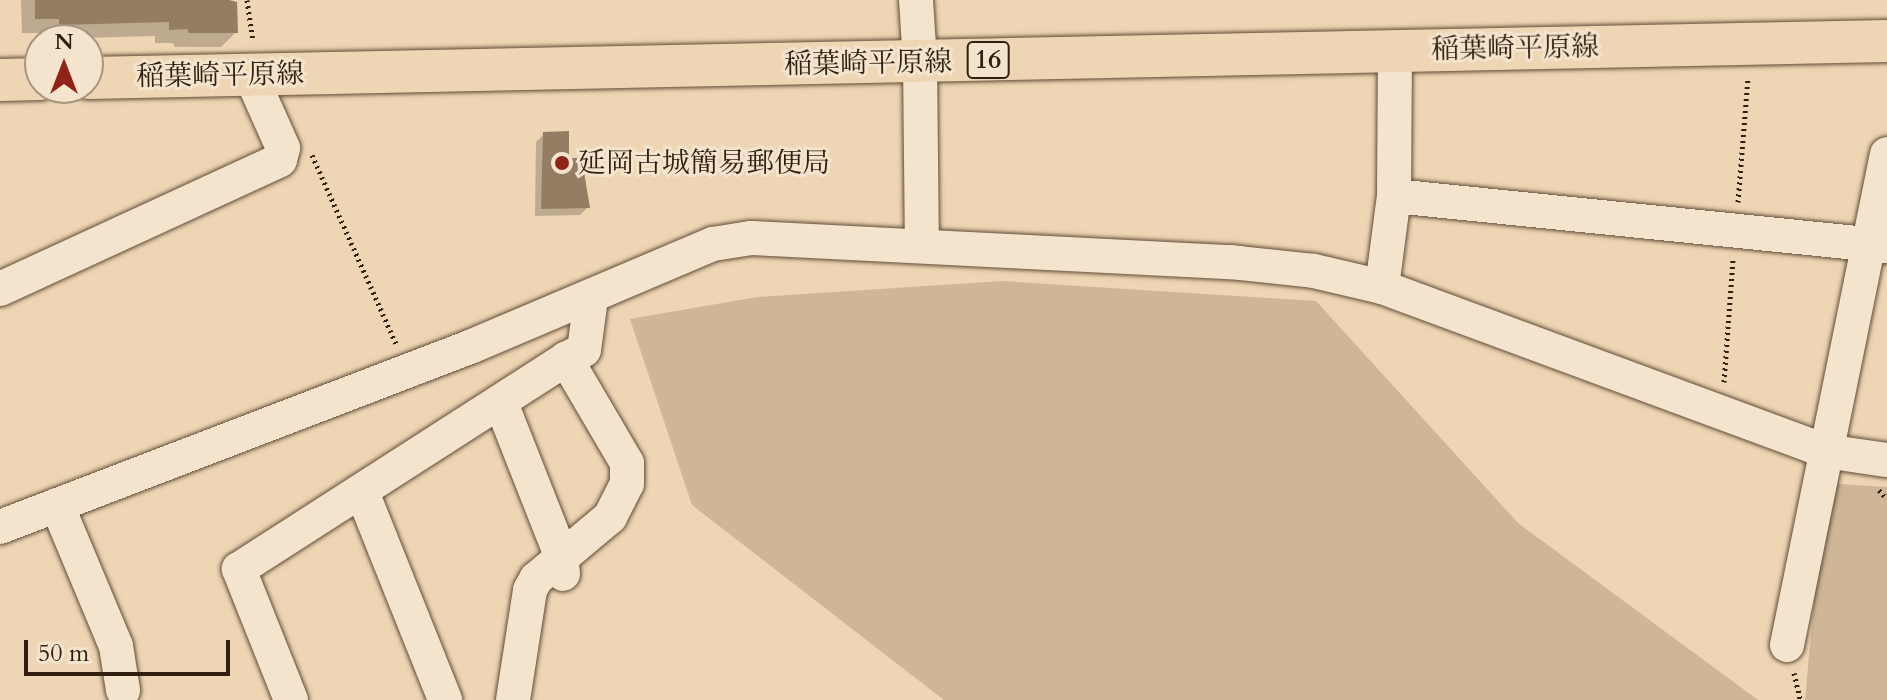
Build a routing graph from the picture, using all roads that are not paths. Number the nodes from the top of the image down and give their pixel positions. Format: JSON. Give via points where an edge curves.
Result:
{"nodes":[{"id":1,"x":916,"y":0,"type":"edge"},
{"id":2,"x":1887,"y":41,"type":"edge"},
{"id":3,"x":1395,"y":51,"type":"junction"},
{"id":4,"x":920,"y":62,"type":"junction"},
{"id":5,"x":254,"y":74,"type":"junction"},
{"id":6,"x":104,"y":78,"type":"edge"},
{"id":7,"x":24,"y":79,"type":"edge"},
{"id":8,"x":0,"y":80,"type":"edge"},
{"id":9,"x":1887,"y":154,"type":"edge"},
{"id":10,"x":1394,"y":196,"type":"junction"},
{"id":11,"x":922,"y":245,"type":"junction"},
{"id":12,"x":1878,"y":246,"type":"edge"},
{"id":13,"x":1382,"y":287,"type":"junction"},
{"id":14,"x":0,"y":289,"type":"edge"},
{"id":15,"x":591,"y":298,"type":"junction"},
{"id":16,"x":566,"y":359,"type":"junction"},
{"id":17,"x":501,"y":403,"type":"junction"},
{"id":18,"x":1825,"y":451,"type":"junction"},
{"id":19,"x":1882,"y":463,"type":"edge"},
{"id":20,"x":362,"y":492,"type":"junction"},
{"id":21,"x":57,"y":505,"type":"junction"},
{"id":22,"x":0,"y":527,"type":"edge"},
{"id":23,"x":561,"y":555,"type":"junction"},
{"id":24,"x":1787,"y":645,"type":"dead end"},
{"id":25,"x":123,"y":690,"type":"dead end"},
{"id":26,"x":291,"y":700,"type":"edge"},
{"id":27,"x":445,"y":700,"type":"edge"},
{"id":28,"x":513,"y":700,"type":"edge"},
{"id":29,"x":535,"y":700,"type":"edge"}],
"edges":[{"from":1,"to":4,"type":"street"},
{"from":2,"to":3,"type":"main road","name":"稲葉崎平原線","number":"16"},
{"from":3,"to":4,"type":"main road","name":"稲葉崎平原線","number":"16"},
{"from":3,"to":10,"type":"street"},
{"from":4,"to":5,"type":"main road","name":"稲葉崎平原線","number":"16"},
{"from":4,"to":11,"type":"street"},
{"from":5,"to":6,"type":"main road","name":"稲葉崎平原線","number":"16"},
{"from":5,"to":14,"type":"street","via":[[283,148],[280,160]]},
{"from":7,"to":8,"type":"main road"},
{"from":9,"to":12,"type":"street"},
{"from":10,"to":12,"type":"street"},
{"from":10,"to":13,"type":"street"},
{"from":11,"to":13,"type":"street","via":[[1230,262],[1314,271]]},
{"from":11,"to":15,"type":"street","via":[[752,238],[713,244]]},
{"from":12,"to":18,"type":"street"},
{"from":13,"to":18,"type":"street"},
{"from":15,"to":16,"type":"street","via":[[584,350]]},
{"from":15,"to":21,"type":"street"},
{"from":16,"to":17,"type":"street"},
{"from":16,"to":23,"type":"street","via":[[627,463],[627,484],[610,517]]},
{"from":17,"to":20,"type":"street"},
{"from":17,"to":23,"type":"street"},
{"from":18,"to":19,"type":"street"},
{"from":18,"to":24,"type":"street"},
{"from":20,"to":26,"type":"street","via":[[239,569]]},
{"from":20,"to":27,"type":"street"},
{"from":21,"to":22,"type":"street"},
{"from":21,"to":25,"type":"street","via":[[116,646]]},
{"from":23,"to":28,"type":"street","via":[[530,590]]},
{"from":23,"to":29,"type":"street","via":[[564,573],[548,599]]}]}
